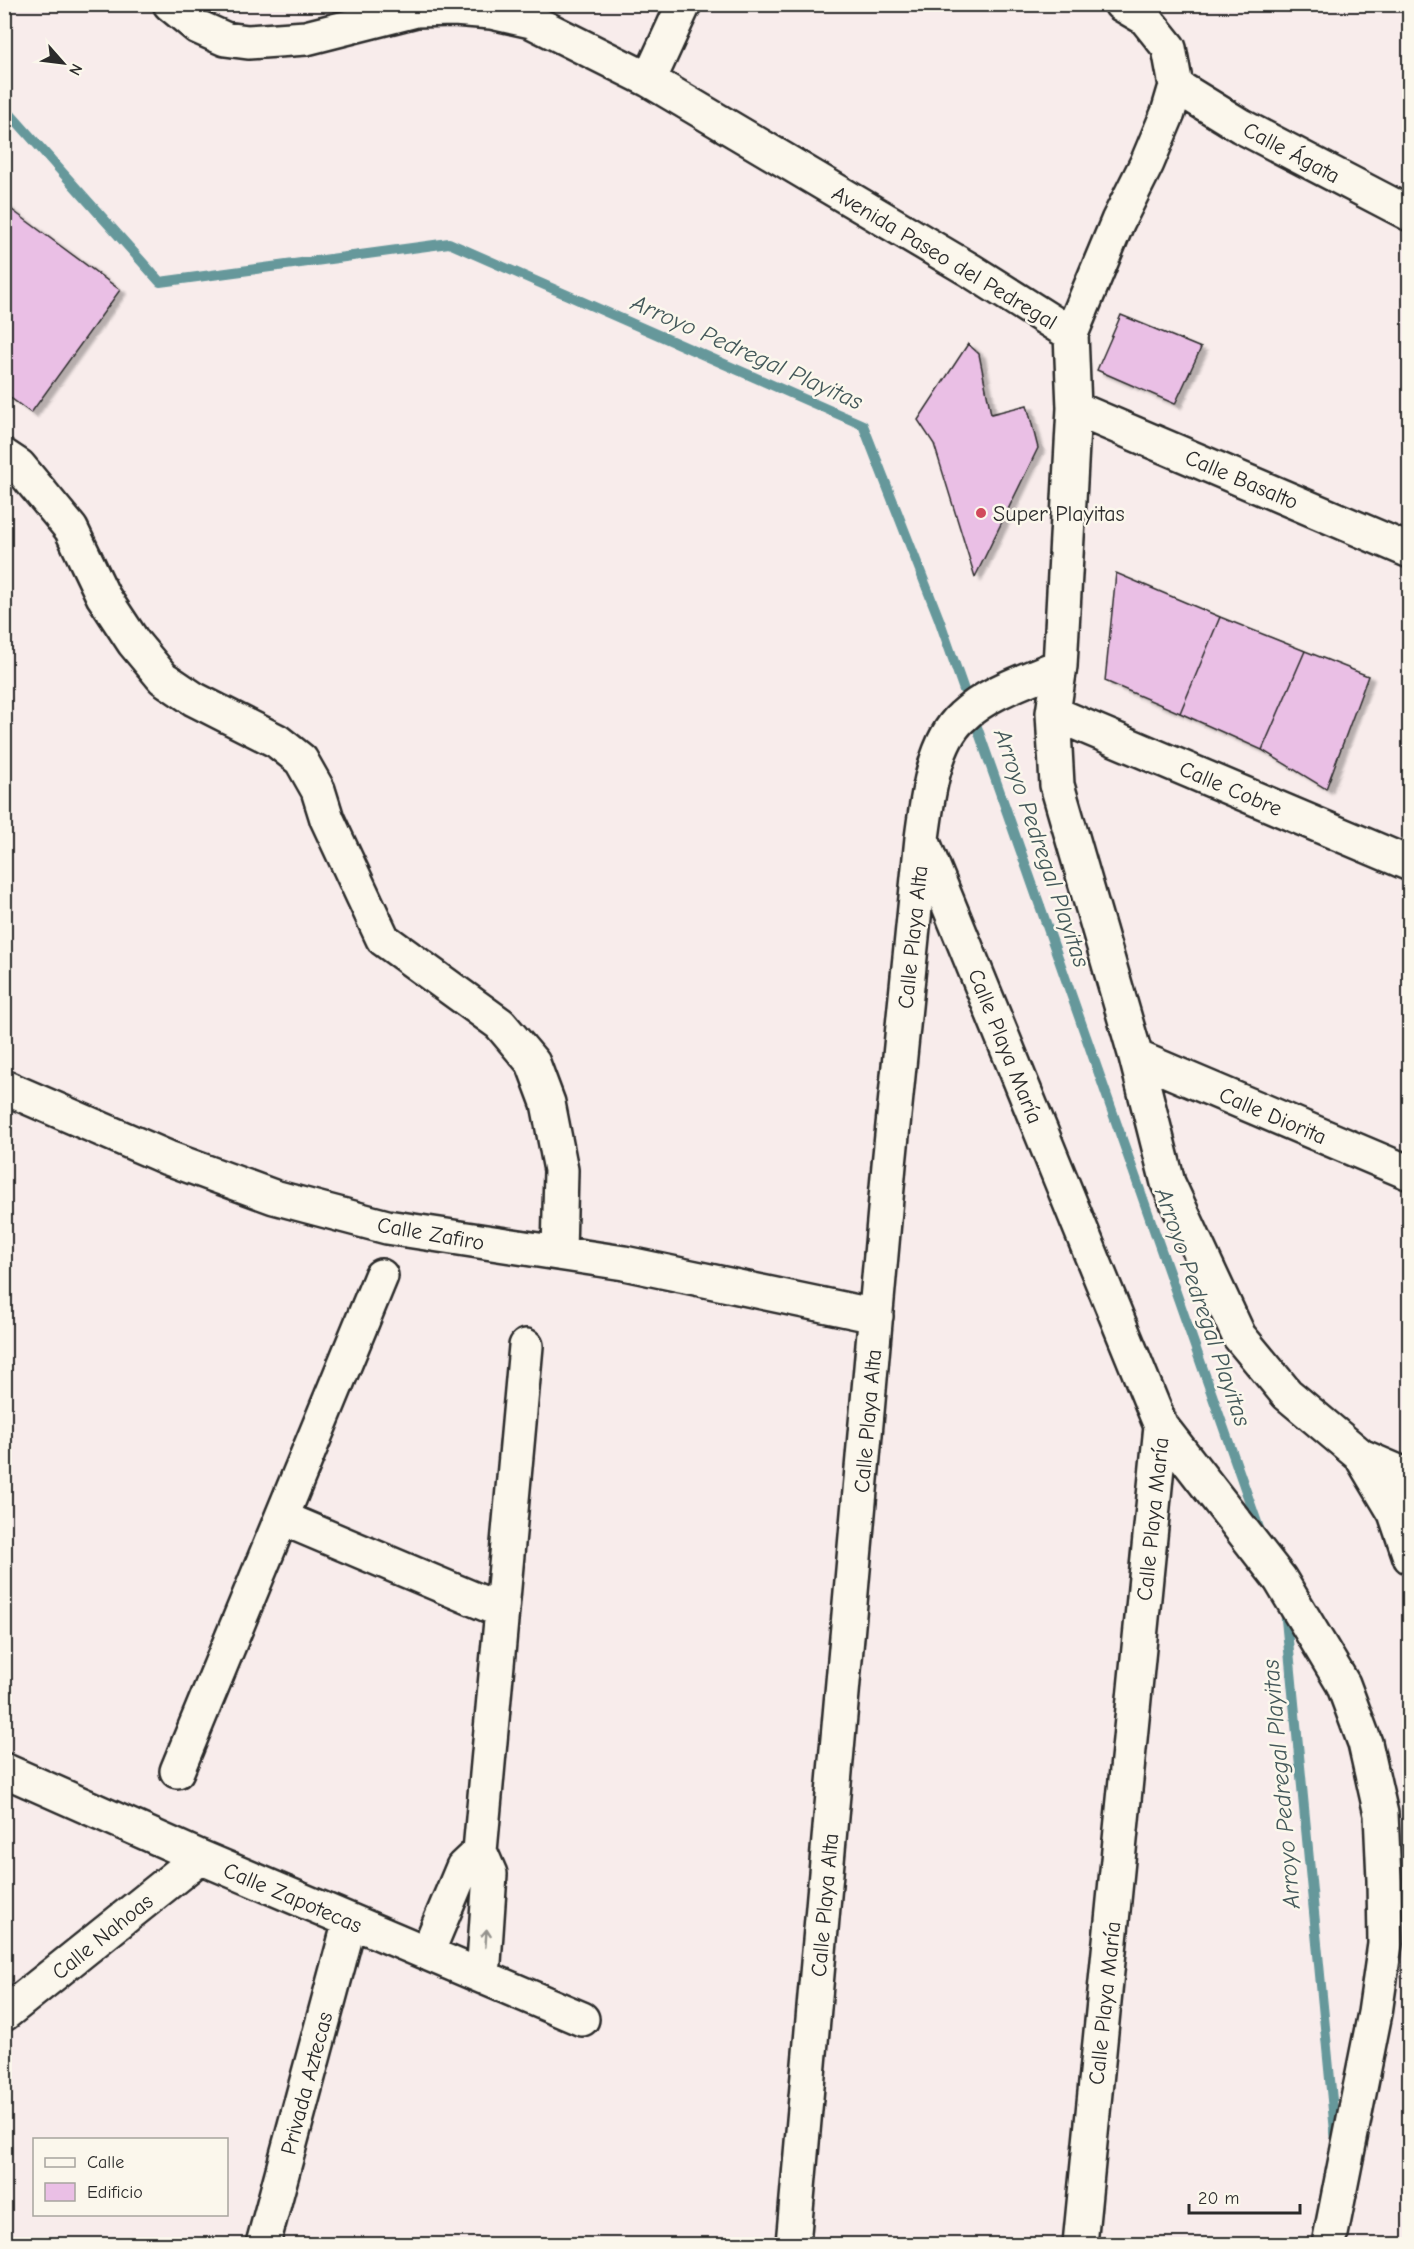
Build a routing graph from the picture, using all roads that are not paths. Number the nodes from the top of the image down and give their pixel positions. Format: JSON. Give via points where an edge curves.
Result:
{"nodes":[{"id":1,"x":170,"y":4,"type":"edge"},
{"id":2,"x":684,"y":4,"type":"edge"},
{"id":3,"x":1121,"y":4,"type":"edge"},
{"id":4,"x":649,"y":80,"type":"junction"},
{"id":5,"x":1176,"y":86,"type":"junction"},
{"id":6,"x":1410,"y":214,"type":"edge"},
{"id":7,"x":1071,"y":334,"type":"junction"},
{"id":8,"x":1074,"y":408,"type":"junction"},
{"id":9,"x":4,"y":456,"type":"edge"},
{"id":10,"x":1410,"y":550,"type":"edge"},
{"id":11,"x":1060,"y":666,"type":"junction"},
{"id":12,"x":1053,"y":713,"type":"junction"},
{"id":13,"x":922,"y":838,"type":"junction"},
{"id":14,"x":1410,"y":864,"type":"edge"},
{"id":15,"x":1136,"y":1057,"type":"junction"},
{"id":16,"x":4,"y":1087,"type":"edge"},
{"id":17,"x":1410,"y":1173,"type":"edge"},
{"id":18,"x":559,"y":1253,"type":"junction"},
{"id":19,"x":381,"y":1276,"type":"dead end"},
{"id":20,"x":876,"y":1316,"type":"junction"},
{"id":21,"x":526,"y":1346,"type":"dead end"},
{"id":22,"x":1161,"y":1426,"type":"junction"},
{"id":23,"x":1361,"y":1456,"type":"junction"},
{"id":24,"x":1410,"y":1477,"type":"edge"},
{"id":25,"x":282,"y":1518,"type":"junction"},
{"id":26,"x":1410,"y":1557,"type":"edge"},
{"id":27,"x":501,"y":1611,"type":"junction"},
{"id":28,"x":4,"y":1770,"type":"edge"},
{"id":29,"x":177,"y":1771,"type":"dead end"},
{"id":30,"x":480,"y":1851,"type":"junction"},
{"id":31,"x":200,"y":1857,"type":"junction"},
{"id":32,"x":1397,"y":1872,"type":"edge"},
{"id":33,"x":350,"y":1921,"type":"junction"},
{"id":34,"x":427,"y":1953,"type":"junction"},
{"id":35,"x":483,"y":1977,"type":"junction"},
{"id":36,"x":4,"y":2014,"type":"edge"},
{"id":37,"x":582,"y":2019,"type":"dead end"},
{"id":38,"x":263,"y":2244,"type":"edge"},
{"id":39,"x":793,"y":2244,"type":"edge"},
{"id":40,"x":1080,"y":2244,"type":"edge"},
{"id":41,"x":1329,"y":2244,"type":"edge"}],
"edges":[{"from":1,"to":4,"type":"street","name":"Avenida Paseo del Pedregal","via":[[198,27],[225,39],[248,42],[306,38],[416,10],[491,12],[531,21]]},
{"from":2,"to":4,"type":"street"},
{"from":3,"to":5,"type":"street","via":[[1145,18],[1169,48]]},
{"from":4,"to":7,"type":"street","name":"Avenida Paseo del Pedregal"},
{"from":5,"to":6,"type":"street","name":"Calle Ágata","via":[[1241,126]]},
{"from":5,"to":7,"type":"street","via":[[1168,113]]},
{"from":7,"to":8,"type":"street","name":"Avenida Paseo del Pedregal"},
{"from":8,"to":10,"type":"street","name":"Calle Basalto"},
{"from":8,"to":11,"type":"street","name":"Avenida Paseo del Pedregal"},
{"from":9,"to":18,"type":"street","via":[[19,466],[71,529],[103,596],[163,678],[194,699],[277,741],[301,760],[383,939],[500,1024],[533,1063],[548,1103],[561,1170]]},
{"from":11,"to":12,"type":"street","name":"Avenida Paseo del Pedregal"},
{"from":11,"to":13,"type":"street","name":"Calle Playa Alta","via":[[996,694],[959,718],[938,761]]},
{"from":12,"to":14,"type":"street","name":"Calle Cobre"},
{"from":12,"to":15,"type":"street","name":"Avenida Paseo del Pedregal","via":[[1057,785]]},
{"from":13,"to":20,"type":"street","name":"Calle Playa Alta"},
{"from":13,"to":22,"type":"street","name":"Calle Playa María"},
{"from":15,"to":17,"type":"street","name":"Calle Diorita"},
{"from":15,"to":23,"type":"street","name":"Avenida Paseo del Pedregal","via":[[1168,1183],[1239,1336],[1287,1394]]},
{"from":16,"to":18,"type":"street","name":"Calle Zafiro","via":[[168,1158],[274,1197],[387,1227]]},
{"from":18,"to":20,"type":"street","name":"Calle Zafiro"},
{"from":19,"to":25,"type":"street"},
{"from":20,"to":39,"type":"street","name":"Calle Playa Alta"},
{"from":21,"to":27,"type":"street"},
{"from":22,"to":32,"type":"street","via":[[1280,1579],[1343,1684],[1365,1743]]},
{"from":22,"to":40,"type":"street","name":"Calle Playa María"},
{"from":23,"to":24,"type":"street"},
{"from":23,"to":26,"type":"street","name":"Avenida Paseo del Pedregal","via":[[1395,1513]]},
{"from":25,"to":27,"type":"street"},
{"from":25,"to":29,"type":"street"},
{"from":27,"to":30,"type":"street"},
{"from":28,"to":31,"type":"street","name":"Calle Zapotecas"},
{"from":30,"to":34,"type":"street","via":[[463,1867]]},
{"from":35,"to":30,"type":"street","one_way":true,"via":[[490,1874]]},
{"from":31,"to":33,"type":"street","name":"Calle Zapotecas"},
{"from":31,"to":36,"type":"street","name":"Calle Nahoas"},
{"from":32,"to":41,"type":"street","via":[[1376,2013]]},
{"from":33,"to":34,"type":"street","name":"Calle Zapotecas"},
{"from":33,"to":38,"type":"street","name":"Privada Aztecas"},
{"from":34,"to":35,"type":"street","name":"Calle Zapotecas"},
{"from":35,"to":37,"type":"street","name":"Calle Zapotecas"}]}
